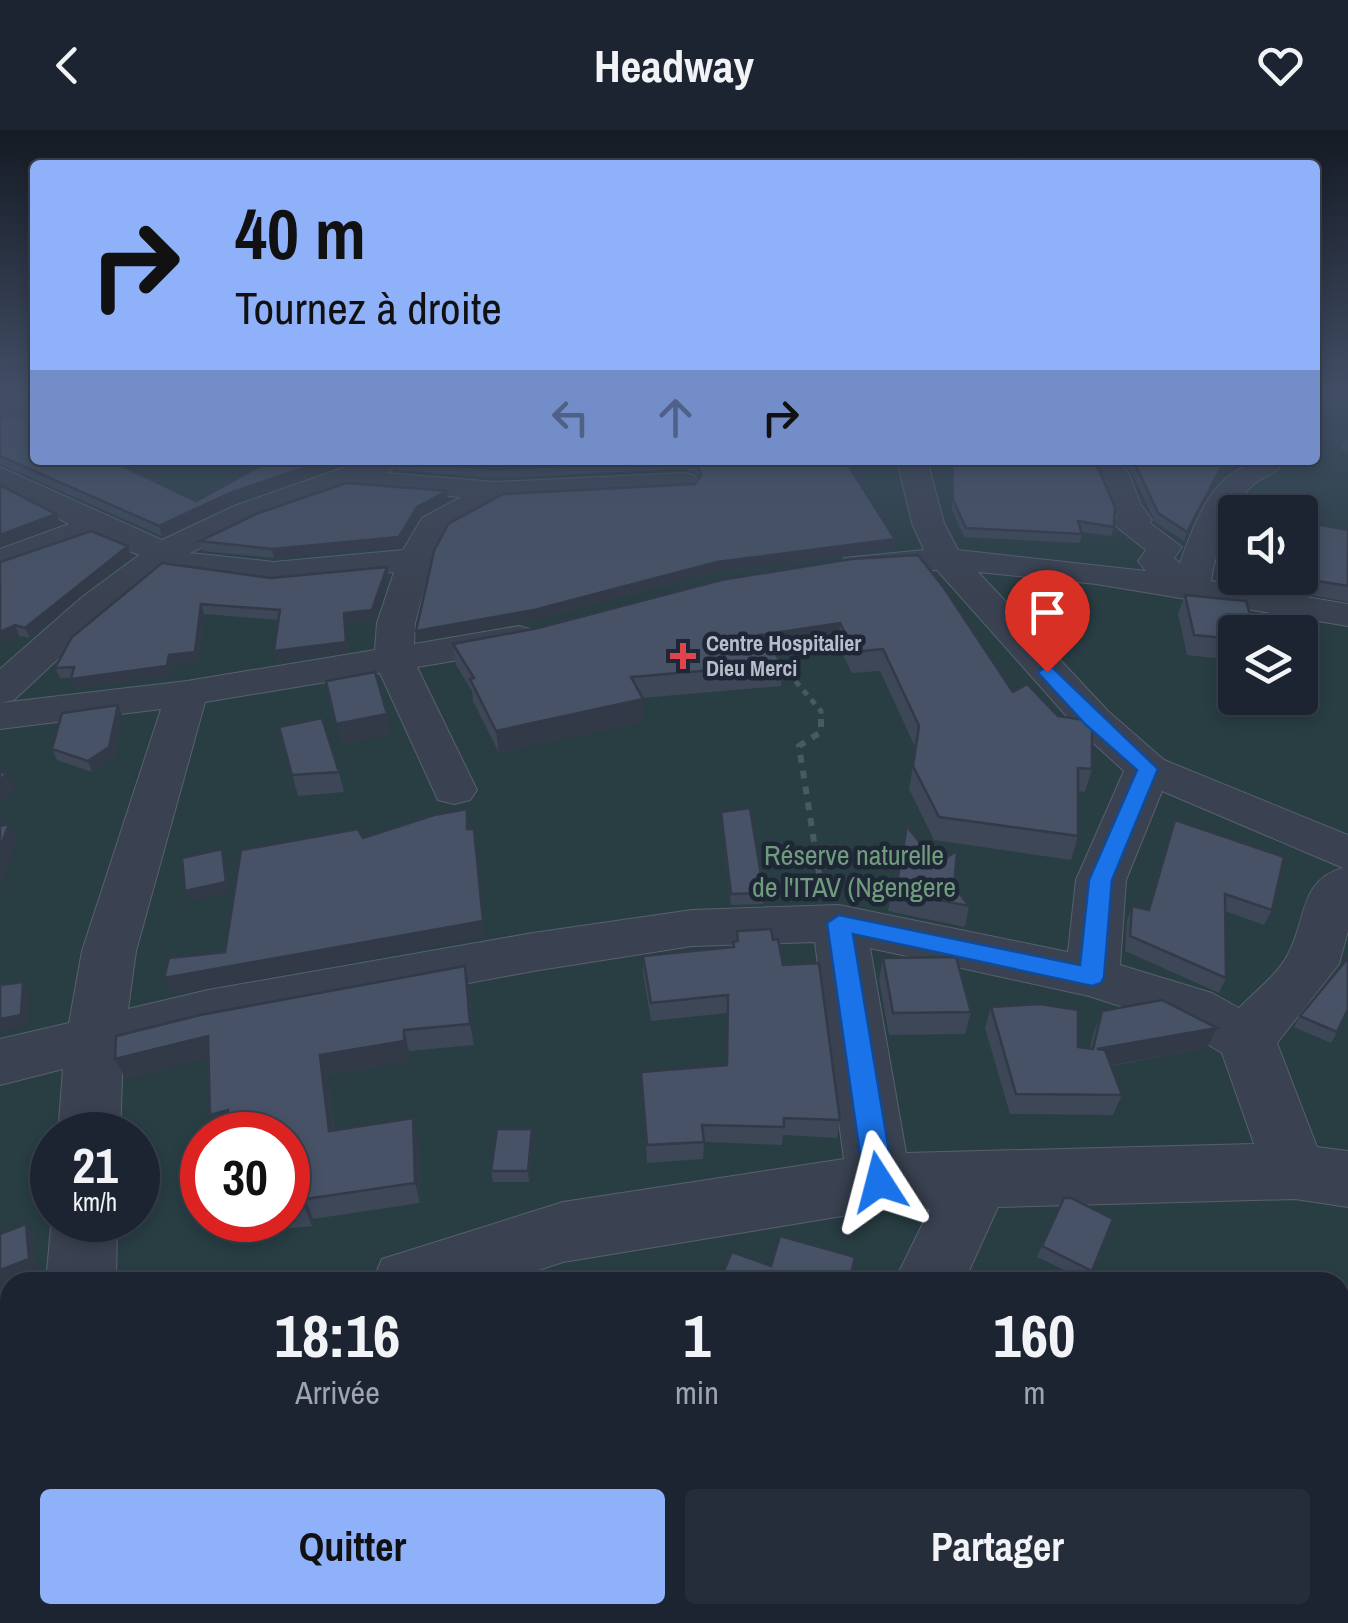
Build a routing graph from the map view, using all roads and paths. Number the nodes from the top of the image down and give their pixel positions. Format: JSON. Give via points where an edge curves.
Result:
{"nodes":[{"id":1,"x":379,"y":465,"type":"edge"},
{"id":2,"x":914,"y":465,"type":"edge"},
{"id":3,"x":1105,"y":465,"type":"edge"},
{"id":4,"x":1266,"y":466,"type":"dead end"},
{"id":5,"x":2,"y":479,"type":"edge"},
{"id":6,"x":347,"y":479,"type":"junction"},
{"id":7,"x":683,"y":482,"type":"edge"},
{"id":8,"x":496,"y":491,"type":"junction"},
{"id":9,"x":96,"y":525,"type":"junction"},
{"id":10,"x":164,"y":553,"type":"junction"},
{"id":11,"x":415,"y":559,"type":"junction"},
{"id":12,"x":946,"y":559,"type":"junction"},
{"id":13,"x":0,"y":561,"type":"edge"},
{"id":14,"x":829,"y":569,"type":"edge"},
{"id":15,"x":1192,"y":588,"type":"junction"},
{"id":16,"x":1348,"y":614,"type":"edge"},
{"id":17,"x":557,"y":630,"type":"edge"},
{"id":18,"x":775,"y":656,"type":"edge"},
{"id":19,"x":394,"y":660,"type":"junction"},
{"id":20,"x":0,"y":691,"type":"edge"},
{"id":21,"x":187,"y":692,"type":"junction"},
{"id":22,"x":0,"y":716,"type":"edge"},
{"id":23,"x":1148,"y":769,"type":"junction"},
{"id":24,"x":454,"y":790,"type":"dead end"},
{"id":25,"x":1348,"y":853,"type":"edge"},
{"id":26,"x":1348,"y":883,"type":"edge"},
{"id":27,"x":839,"y":923,"type":"junction"},
{"id":28,"x":1092,"y":977,"type":"junction"},
{"id":29,"x":1246,"y":1039,"type":"junction"},
{"id":30,"x":94,"y":1041,"type":"junction"},
{"id":31,"x":0,"y":1062,"type":"edge"},
{"id":32,"x":90,"y":1112,"type":"edge"},
{"id":33,"x":1322,"y":1175,"type":"edge"},
{"id":34,"x":978,"y":1177,"type":"junction"},
{"id":35,"x":879,"y":1182,"type":"junction"},
{"id":36,"x":83,"y":1242,"type":"edge"},
{"id":37,"x":81,"y":1272,"type":"edge"},
{"id":38,"x":438,"y":1272,"type":"edge"},
{"id":39,"x":934,"y":1272,"type":"edge"}],
"edges":[{"from":1,"to":6,"type":"street"},
{"from":2,"to":12,"type":"street","via":[[928,524]]},
{"from":3,"to":15,"type":"street","via":[[1136,520],[1130,524],[1165,547],[1155,561]]},
{"from":4,"to":15,"type":"street","via":[[1242,477],[1222,508],[1193,568]]},
{"from":5,"to":9,"type":"street"},
{"from":6,"to":8,"type":"street"},
{"from":6,"to":10,"type":"street","via":[[228,520]]},
{"from":7,"to":8,"type":"street"},
{"from":8,"to":11,"type":"street","via":[[434,525]]},
{"from":9,"to":10,"type":"street"},
{"from":9,"to":13,"type":"street"},
{"from":10,"to":11,"type":"street","via":[[172,561],[210,568],[274,572]]},
{"from":10,"to":20,"type":"street"},
{"from":11,"to":19,"type":"street","via":[[396,623]]},
{"from":12,"to":14,"type":"street"},
{"from":12,"to":15,"type":"street"},
{"from":12,"to":23,"type":"street","via":[[1093,720]]},
{"from":15,"to":16,"type":"street"},
{"from":17,"to":19,"type":"street"},
{"from":18,"to":27,"type":"path","via":[[821,711],[821,732],[799,746],[823,898]]},
{"from":19,"to":21,"type":"street"},
{"from":19,"to":24,"type":"street"},
{"from":21,"to":22,"type":"street"},
{"from":21,"to":30,"type":"street","via":[[119,907]]},
{"from":23,"to":25,"type":"street"},
{"from":23,"to":28,"type":"street","via":[[1101,880]]},
{"from":26,"to":29,"type":"street","via":[[1332,896],[1312,964]]},
{"from":27,"to":28,"type":"street"},
{"from":27,"to":30,"type":"street","via":[[692,928],[533,952],[246,1004]]},
{"from":27,"to":35,"type":"street"},
{"from":28,"to":29,"type":"street","via":[[1192,1008]]},
{"from":29,"to":33,"type":"street"},
{"from":30,"to":31,"type":"street"},
{"from":30,"to":32,"type":"street"},
{"from":33,"to":34,"type":"street"},
{"from":34,"to":35,"type":"street"},
{"from":34,"to":39,"type":"street"},
{"from":35,"to":38,"type":"street","via":[[563,1232]]},
{"from":36,"to":37,"type":"street"}]}
